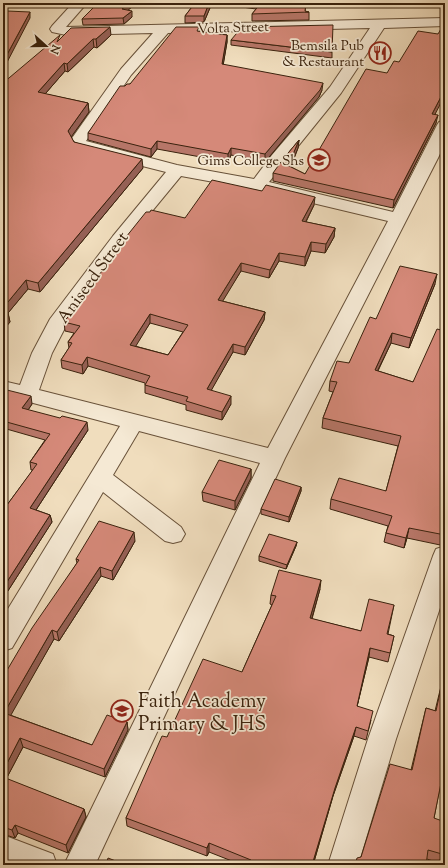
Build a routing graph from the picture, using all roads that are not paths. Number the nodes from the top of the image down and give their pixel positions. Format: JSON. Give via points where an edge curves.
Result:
{"nodes":[{"id":1,"x":80,"y":3,"type":"edge"},
{"id":2,"x":445,"y":22,"type":"edge"},
{"id":3,"x":380,"y":23,"type":"junction"},
{"id":4,"x":164,"y":29,"type":"junction"},
{"id":5,"x":445,"y":125,"type":"edge"},
{"id":6,"x":177,"y":170,"type":"junction"},
{"id":7,"x":258,"y":185,"type":"junction"},
{"id":8,"x":398,"y":218,"type":"junction"},
{"id":9,"x":3,"y":388,"type":"edge"},
{"id":10,"x":27,"y":395,"type":"junction"},
{"id":11,"x":134,"y":421,"type":"junction"},
{"id":12,"x":274,"y":458,"type":"junction"},
{"id":13,"x":100,"y":477,"type":"junction"},
{"id":14,"x":173,"y":534,"type":"dead end"},
{"id":15,"x":445,"y":556,"type":"edge"},
{"id":16,"x":3,"y":640,"type":"edge"},
{"id":17,"x":3,"y":850,"type":"edge"},
{"id":18,"x":42,"y":865,"type":"edge"},
{"id":19,"x":79,"y":865,"type":"edge"},
{"id":20,"x":342,"y":865,"type":"edge"}],
"edges":[{"from":1,"to":4,"type":"street","name":"Volta Street","via":[[57,29]]},
{"from":2,"to":3,"type":"street","name":"Volta Street"},
{"from":3,"to":4,"type":"street","name":"Volta Street"},
{"from":3,"to":7,"type":"street","via":[[336,90]]},
{"from":4,"to":6,"type":"street","via":[[126,72],[78,141],[86,149]]},
{"from":5,"to":8,"type":"street"},
{"from":6,"to":7,"type":"street"},
{"from":6,"to":10,"type":"street","name":"Aniseed Street","via":[[118,240],[57,324],[42,353]]},
{"from":7,"to":8,"type":"street"},
{"from":8,"to":12,"type":"street"},
{"from":9,"to":10,"type":"street"},
{"from":10,"to":11,"type":"street"},
{"from":11,"to":12,"type":"street"},
{"from":11,"to":13,"type":"street"},
{"from":12,"to":19,"type":"street"},
{"from":13,"to":14,"type":"street"},
{"from":13,"to":16,"type":"street"},
{"from":15,"to":20,"type":"street"},
{"from":17,"to":18,"type":"street"}]}
